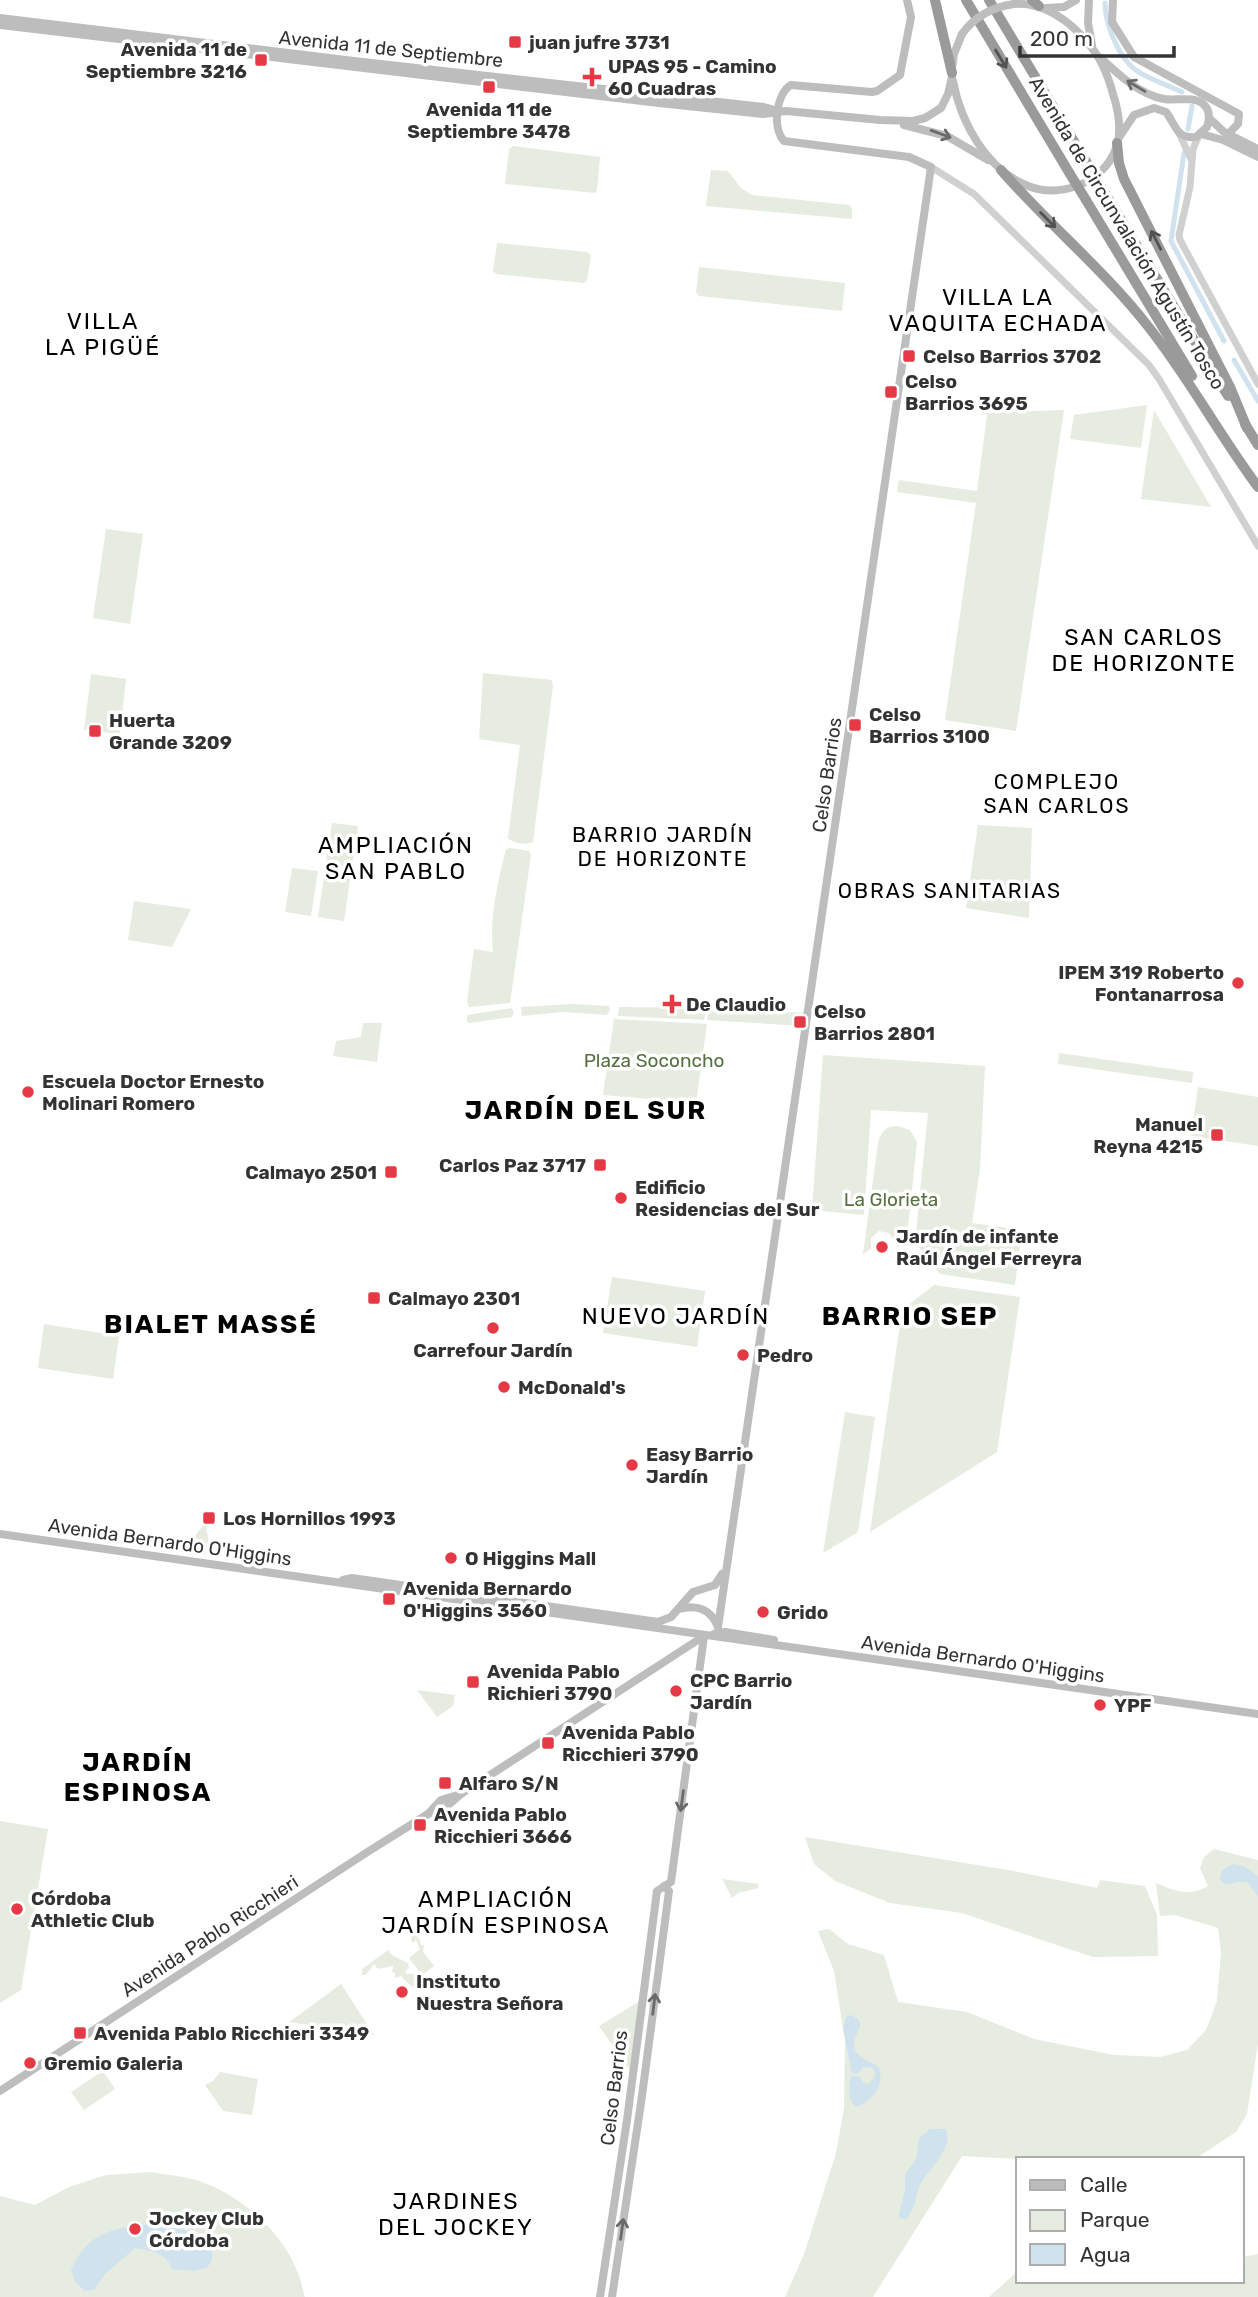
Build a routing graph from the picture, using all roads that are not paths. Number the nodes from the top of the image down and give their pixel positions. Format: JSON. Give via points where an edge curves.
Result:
{"nodes":[{"id":1,"x":907,"y":0,"type":"edge"},
{"id":2,"x":935,"y":0,"type":"edge"},
{"id":3,"x":966,"y":0,"type":"edge"},
{"id":4,"x":989,"y":0,"type":"edge"},
{"id":5,"x":1076,"y":0,"type":"edge"},
{"id":6,"x":1089,"y":0,"type":"edge"},
{"id":7,"x":1113,"y":0,"type":"edge"},
{"id":8,"x":1038,"y":5,"type":"edge"},
{"id":9,"x":0,"y":18,"type":"edge"},
{"id":10,"x":0,"y":25,"type":"edge"},
{"id":11,"x":1094,"y":50,"type":"junction"},
{"id":12,"x":952,"y":75,"type":"junction"},
{"id":13,"x":1186,"y":100,"type":"junction"},
{"id":14,"x":778,"y":111,"type":"junction"},
{"id":15,"x":1209,"y":118,"type":"junction"},
{"id":16,"x":880,"y":120,"type":"junction"},
{"id":17,"x":1172,"y":122,"type":"junction"},
{"id":18,"x":1179,"y":133,"type":"junction"},
{"id":19,"x":1228,"y":134,"type":"junction"},
{"id":20,"x":1200,"y":135,"type":"junction"},
{"id":21,"x":1118,"y":140,"type":"junction"},
{"id":22,"x":1258,"y":149,"type":"edge"},
{"id":23,"x":1258,"y":157,"type":"edge"},
{"id":24,"x":1192,"y":163,"type":"junction"},
{"id":25,"x":931,"y":167,"type":"junction"},
{"id":26,"x":998,"y":167,"type":"junction"},
{"id":27,"x":1204,"y":346,"type":"junction"},
{"id":28,"x":1174,"y":354,"type":"junction"},
{"id":29,"x":1258,"y":384,"type":"edge"},
{"id":30,"x":1258,"y":446,"type":"edge"},
{"id":31,"x":1258,"y":486,"type":"edge"},
{"id":32,"x":1258,"y":546,"type":"edge"},
{"id":33,"x":752,"y":1388,"type":"junction"},
{"id":34,"x":0,"y":1534,"type":"edge"},
{"id":35,"x":336,"y":1581,"type":"junction"},
{"id":36,"x":710,"y":1587,"type":"junction"},
{"id":37,"x":721,"y":1603,"type":"junction"},
{"id":38,"x":677,"y":1611,"type":"junction"},
{"id":39,"x":625,"y":1616,"type":"junction"},
{"id":40,"x":608,"y":1620,"type":"junction"},
{"id":41,"x":722,"y":1630,"type":"junction"},
{"id":42,"x":690,"y":1634,"type":"junction"},
{"id":43,"x":704,"y":1636,"type":"junction"},
{"id":44,"x":898,"y":1661,"type":"junction"},
{"id":45,"x":1258,"y":1712,"type":"edge"},
{"id":46,"x":664,"y":1886,"type":"junction"},
{"id":47,"x":645,"y":2076,"type":"junction"},
{"id":48,"x":10,"y":2085,"type":"junction"},
{"id":49,"x":0,"y":2091,"type":"edge"},
{"id":50,"x":0,"y":2098,"type":"edge"},
{"id":51,"x":627,"y":2120,"type":"junction"},
{"id":52,"x":622,"y":2152,"type":"junction"},
{"id":53,"x":633,"y":2157,"type":"junction"},
{"id":54,"x":600,"y":2297,"type":"edge"},
{"id":55,"x":612,"y":2297,"type":"edge"}],
"edges":[{"from":1,"to":14,"type":"main road","via":[[911,17],[897,78],[872,92],[791,85],[783,92]]},
{"from":2,"to":12,"type":"highway"},
{"from":3,"to":28,"type":"highway","name":"Avenida de Circunvalación Agustín Tosco","one_way":true,"bridge":true},
{"from":4,"to":27,"type":"highway","name":"Avenida de Circunvalación Agustín Tosco","bridge":true},
{"from":5,"to":8,"type":"main road","via":[[1064,7]]},
{"from":6,"to":11,"type":"main road"},
{"from":7,"to":19,"type":"main road","via":[[1112,22],[1134,57],[1239,114],[1238,124]]},
{"from":8,"to":11,"type":"main road","via":[[1080,33]]},
{"from":8,"to":12,"type":"main road","bridge":true,"via":[[1014,4],[986,12],[971,23],[954,54]]},
{"from":9,"to":14,"type":"main road","name":"Avenida 11 de Septiembre"},
{"from":10,"to":14,"type":"main road","name":"Avenida 11 de Septiembre","via":[[659,103],[763,114]]},
{"from":13,"to":11,"type":"main road","one_way":true,"via":[[1161,98],[1137,88]]},
{"from":11,"to":21,"type":"main road","via":[[1115,98]]},
{"from":12,"to":16,"type":"main road","name":"Avenida 11 de Septiembre","via":[[945,101],[935,113],[919,120]]},
{"from":12,"to":26,"type":"main road","via":[[967,124]]},
{"from":13,"to":15,"type":"main road","via":[[1202,103]]},
{"from":13,"to":17,"type":"main road","via":[[1175,107]]},
{"from":14,"to":16,"type":"main road","name":"Avenida 11 de Septiembre"},
{"from":14,"to":25,"type":"main road","via":[[778,130],[784,141],[909,157]]},
{"from":15,"to":19,"type":"main road"},
{"from":15,"to":20,"type":"main road"},
{"from":16,"to":26,"type":"main road","name":"Avenida 11 de Septiembre","one_way":true,"via":[[938,132]]},
{"from":17,"to":18,"type":"main road"},
{"from":17,"to":21,"type":"main road","via":[[1160,109],[1146,109],[1131,119]]},
{"from":18,"to":20,"type":"main road"},
{"from":18,"to":24,"type":"street"},
{"from":19,"to":22,"type":"main road"},
{"from":20,"to":23,"type":"main road","via":[[1217,137]]},
{"from":20,"to":24,"type":"street"},
{"from":21,"to":26,"type":"main road","via":[[1098,173],[1062,190],[1028,186]]},
{"from":27,"to":21,"type":"highway","one_way":true,"via":[[1124,179]]},
{"from":24,"to":29,"type":"street","via":[[1180,240]]},
{"from":25,"to":32,"type":"street","via":[[974,194],[1156,373]]},
{"from":25,"to":33,"type":"main road","name":"Celso Barrios"},
{"from":26,"to":28,"type":"highway","one_way":true},
{"from":27,"to":30,"type":"highway"},
{"from":28,"to":31,"type":"highway","name":"Avenida de Circunvalación Agustín Tosco"},
{"from":33,"to":36,"type":"main road","name":"Celso Barrios","via":[[721,1578]]},
{"from":33,"to":37,"type":"main road","name":"Celso Barrios"},
{"from":34,"to":35,"type":"main road","name":"Avenida Bernardo O'Higgins"},
{"from":35,"to":39,"type":"main road","name":"Avenida Bernardo O'Higgins","via":[[352,1578]]},
{"from":35,"to":40,"type":"main road","name":"Avenida Bernardo O'Higgins"},
{"from":36,"to":37,"type":"main road"},
{"from":36,"to":38,"type":"main road","via":[[691,1593]]},
{"from":37,"to":41,"type":"main road","name":"Celso Barrios"},
{"from":38,"to":39,"type":"main road","name":"Avenida Bernardo O'Higgins","via":[[658,1622]]},
{"from":38,"to":41,"type":"main road","via":[[703,1609]]},
{"from":38,"to":42,"type":"main road","via":[[677,1626]]},
{"from":39,"to":40,"type":"main road"},
{"from":40,"to":42,"type":"main road","name":"Avenida Bernardo O'Higgins"},
{"from":41,"to":43,"type":"main road","name":"Avenida Pablo Ricchieri"},
{"from":41,"to":44,"type":"main road","name":"Avenida Bernardo O'Higgins"},
{"from":42,"to":43,"type":"main road","name":"Avenida Bernardo O'Higgins"},
{"from":43,"to":44,"type":"main road","name":"Avenida Bernardo O'Higgins"},
{"from":43,"to":46,"type":"main road","name":"Celso Barrios","one_way":true,"via":[[671,1882]]},
{"from":43,"to":48,"type":"main road","name":"Avenida Pablo Ricchieri","via":[[442,1810],[428,1814]]},
{"from":44,"to":45,"type":"main road","name":"Avenida Bernardo O'Higgins"},
{"from":47,"to":46,"type":"main road","name":"Celso Barrios","one_way":true,"via":[[669,1891]]},
{"from":46,"to":51,"type":"main road","name":"Celso Barrios","via":[[657,1891]]},
{"from":47,"to":51,"type":"main road","via":[[635,2082]]},
{"from":47,"to":53,"type":"main road","name":"Celso Barrios"},
{"from":48,"to":49,"type":"main road","name":"Avenida Pablo Ricchieri"},
{"from":48,"to":50,"type":"main road","name":"Avenida Pablo Ricchieri"},
{"from":51,"to":52,"type":"main road","name":"Celso Barrios"},
{"from":52,"to":53,"type":"main road","via":[[626,2159]]},
{"from":52,"to":54,"type":"main road","name":"Celso Barrios"},
{"from":55,"to":53,"type":"main road","name":"Celso Barrios","one_way":true}]}
